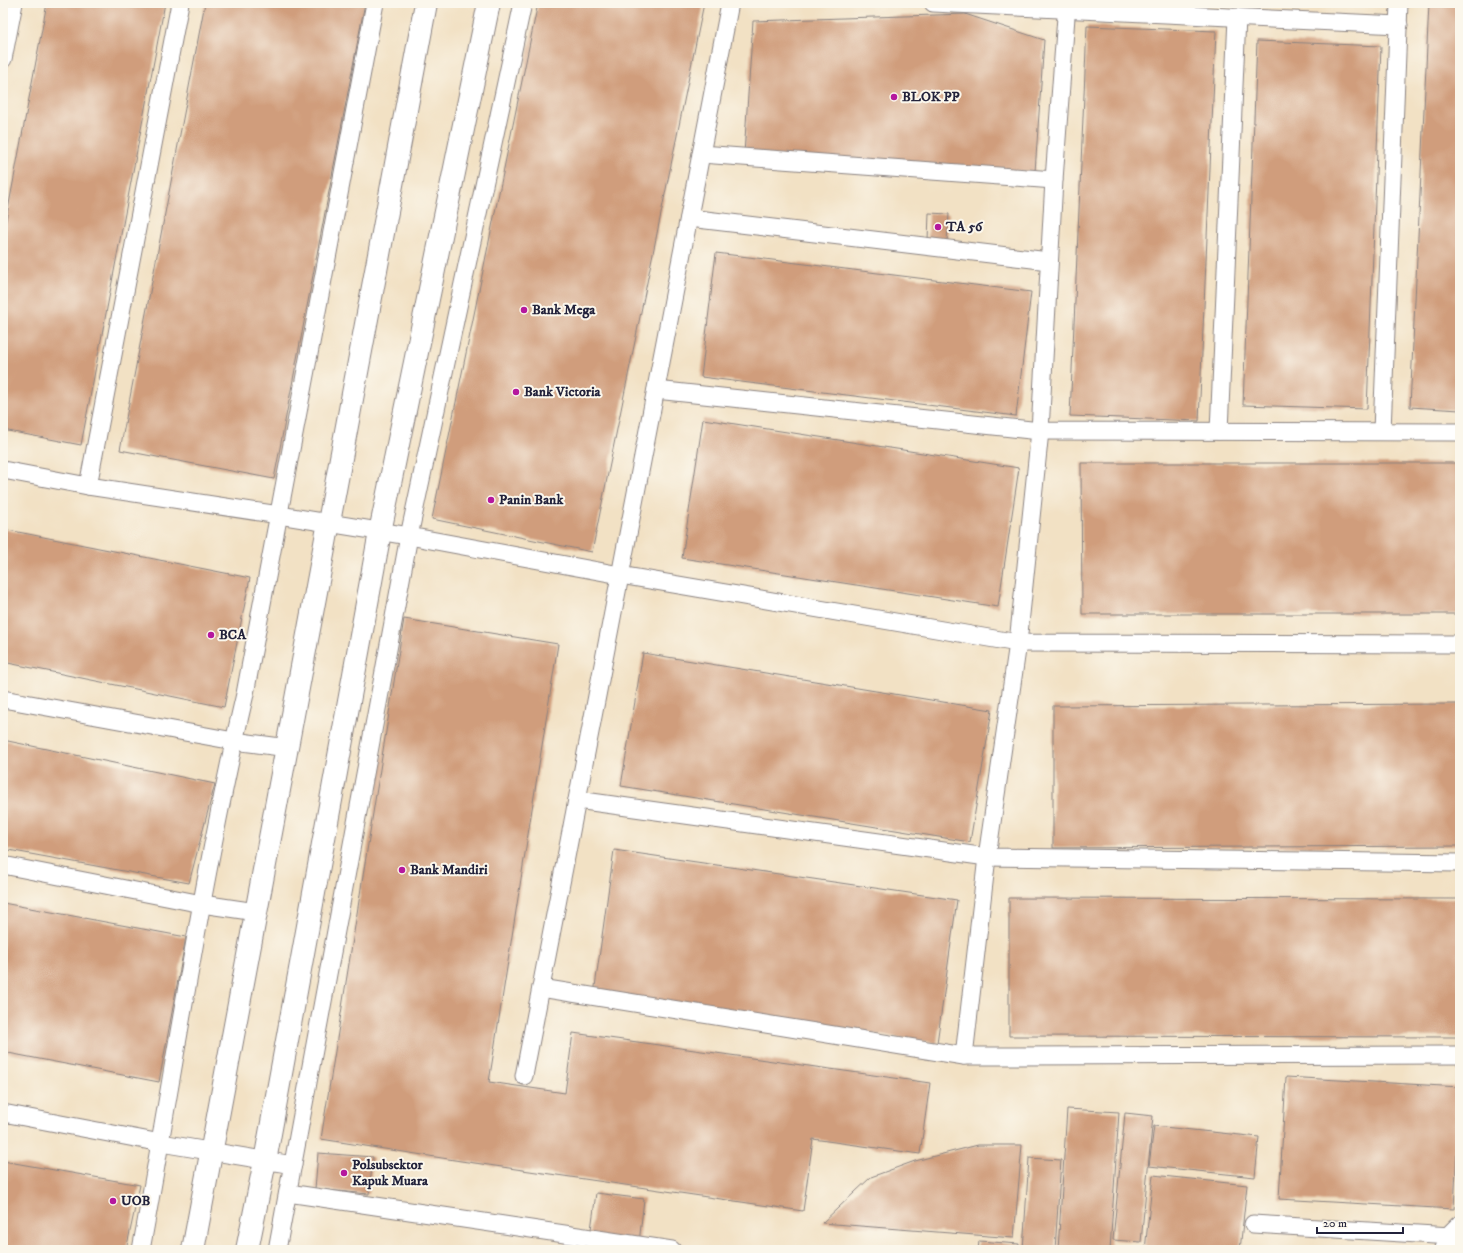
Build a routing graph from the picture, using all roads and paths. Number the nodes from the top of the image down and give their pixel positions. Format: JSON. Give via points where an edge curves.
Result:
{"nodes":[{"id":1,"x":14,"y":3,"type":"edge"},
{"id":2,"x":180,"y":3,"type":"edge"},
{"id":3,"x":375,"y":3,"type":"edge"},
{"id":4,"x":426,"y":3,"type":"edge"},
{"id":5,"x":489,"y":3,"type":"edge"},
{"id":6,"x":524,"y":3,"type":"edge"},
{"id":7,"x":730,"y":3,"type":"edge"},
{"id":8,"x":933,"y":3,"type":"edge"},
{"id":9,"x":1399,"y":3,"type":"edge"},
{"id":10,"x":1067,"y":6,"type":"edge"},
{"id":11,"x":1237,"y":17,"type":"junction"},
{"id":12,"x":1398,"y":25,"type":"junction"},
{"id":13,"x":3,"y":59,"type":"edge"},
{"id":14,"x":701,"y":154,"type":"junction"},
{"id":15,"x":1054,"y":180,"type":"junction"},
{"id":16,"x":689,"y":218,"type":"junction"},
{"id":17,"x":1049,"y":261,"type":"junction"},
{"id":18,"x":656,"y":390,"type":"junction"},
{"id":19,"x":1040,"y":431,"type":"junction"},
{"id":20,"x":1219,"y":431,"type":"junction"},
{"id":21,"x":1382,"y":431,"type":"junction"},
{"id":22,"x":1460,"y":432,"type":"edge"},
{"id":23,"x":3,"y":470,"type":"edge"},
{"id":24,"x":88,"y":486,"type":"junction"},
{"id":25,"x":279,"y":515,"type":"junction"},
{"id":26,"x":330,"y":523,"type":"junction"},
{"id":27,"x":380,"y":532,"type":"junction"},
{"id":28,"x":409,"y":536,"type":"junction"},
{"id":29,"x":620,"y":575,"type":"junction"},
{"id":30,"x":1018,"y":643,"type":"junction"},
{"id":31,"x":1460,"y":644,"type":"edge"},
{"id":32,"x":3,"y":699,"type":"edge"},
{"id":33,"x":234,"y":741,"type":"junction"},
{"id":34,"x":288,"y":748,"type":"junction"},
{"id":35,"x":577,"y":800,"type":"junction"},
{"id":36,"x":987,"y":857,"type":"junction"},
{"id":37,"x":1460,"y":863,"type":"edge"},
{"id":38,"x":3,"y":865,"type":"edge"},
{"id":39,"x":202,"y":904,"type":"junction"},
{"id":40,"x":256,"y":912,"type":"junction"},
{"id":41,"x":541,"y":988,"type":"junction"},
{"id":42,"x":1460,"y":1055,"type":"edge"},
{"id":43,"x":964,"y":1056,"type":"junction"},
{"id":44,"x":524,"y":1076,"type":"dead end"},
{"id":45,"x":3,"y":1113,"type":"edge"},
{"id":46,"x":161,"y":1143,"type":"junction"},
{"id":47,"x":212,"y":1152,"type":"junction"},
{"id":48,"x":265,"y":1161,"type":"junction"},
{"id":49,"x":293,"y":1165,"type":"junction"},
{"id":50,"x":288,"y":1192,"type":"junction"},
{"id":51,"x":1253,"y":1224,"type":"dead end"},
{"id":52,"x":1452,"y":1238,"type":"edge"},
{"id":53,"x":141,"y":1250,"type":"edge"},
{"id":54,"x":193,"y":1250,"type":"edge"},
{"id":55,"x":247,"y":1250,"type":"edge"},
{"id":56,"x":277,"y":1250,"type":"edge"},
{"id":57,"x":672,"y":1250,"type":"edge"}],
"edges":[{"from":1,"to":13,"type":"lane"},
{"from":2,"to":24,"type":"lane"},
{"from":3,"to":25,"type":"lane"},
{"from":4,"to":26,"type":"street"},
{"from":5,"to":27,"type":"street"},
{"from":6,"to":28,"type":"lane"},
{"from":7,"to":14,"type":"lane"},
{"from":8,"to":10,"type":"lane"},
{"from":9,"to":12,"type":"lane"},
{"from":10,"to":11,"type":"lane"},
{"from":10,"to":15,"type":"lane"},
{"from":11,"to":12,"type":"lane"},
{"from":11,"to":20,"type":"lane"},
{"from":12,"to":21,"type":"lane"},
{"from":14,"to":15,"type":"lane"},
{"from":14,"to":16,"type":"lane"},
{"from":15,"to":17,"type":"lane"},
{"from":16,"to":17,"type":"lane"},
{"from":16,"to":18,"type":"lane"},
{"from":17,"to":19,"type":"lane"},
{"from":18,"to":19,"type":"lane"},
{"from":18,"to":29,"type":"lane"},
{"from":19,"to":20,"type":"lane"},
{"from":19,"to":30,"type":"lane"},
{"from":20,"to":21,"type":"lane"},
{"from":21,"to":22,"type":"lane"},
{"from":23,"to":24,"type":"lane"},
{"from":24,"to":25,"type":"lane"},
{"from":25,"to":26,"type":"lane"},
{"from":25,"to":33,"type":"lane"},
{"from":26,"to":27,"type":"lane"},
{"from":26,"to":34,"type":"street"},
{"from":27,"to":28,"type":"lane"},
{"from":27,"to":48,"type":"street"},
{"from":28,"to":29,"type":"lane"},
{"from":28,"to":49,"type":"lane"},
{"from":29,"to":30,"type":"lane"},
{"from":29,"to":35,"type":"lane"},
{"from":30,"to":31,"type":"lane"},
{"from":30,"to":36,"type":"lane"},
{"from":32,"to":33,"type":"lane"},
{"from":33,"to":34,"type":"lane"},
{"from":33,"to":39,"type":"lane"},
{"from":34,"to":40,"type":"street"},
{"from":35,"to":36,"type":"lane"},
{"from":35,"to":41,"type":"lane"},
{"from":36,"to":37,"type":"lane"},
{"from":36,"to":43,"type":"lane"},
{"from":38,"to":39,"type":"lane"},
{"from":39,"to":40,"type":"lane"},
{"from":39,"to":46,"type":"lane"},
{"from":40,"to":47,"type":"street"},
{"from":41,"to":43,"type":"lane"},
{"from":41,"to":44,"type":"lane"},
{"from":42,"to":43,"type":"lane"},
{"from":45,"to":46,"type":"lane"},
{"from":46,"to":47,"type":"lane"},
{"from":46,"to":53,"type":"lane"},
{"from":47,"to":48,"type":"lane"},
{"from":47,"to":54,"type":"street"},
{"from":48,"to":49,"type":"lane"},
{"from":48,"to":55,"type":"street"},
{"from":49,"to":50,"type":"lane"},
{"from":50,"to":56,"type":"lane"},
{"from":50,"to":57,"type":"lane"},
{"from":51,"to":52,"type":"lane"}]}
